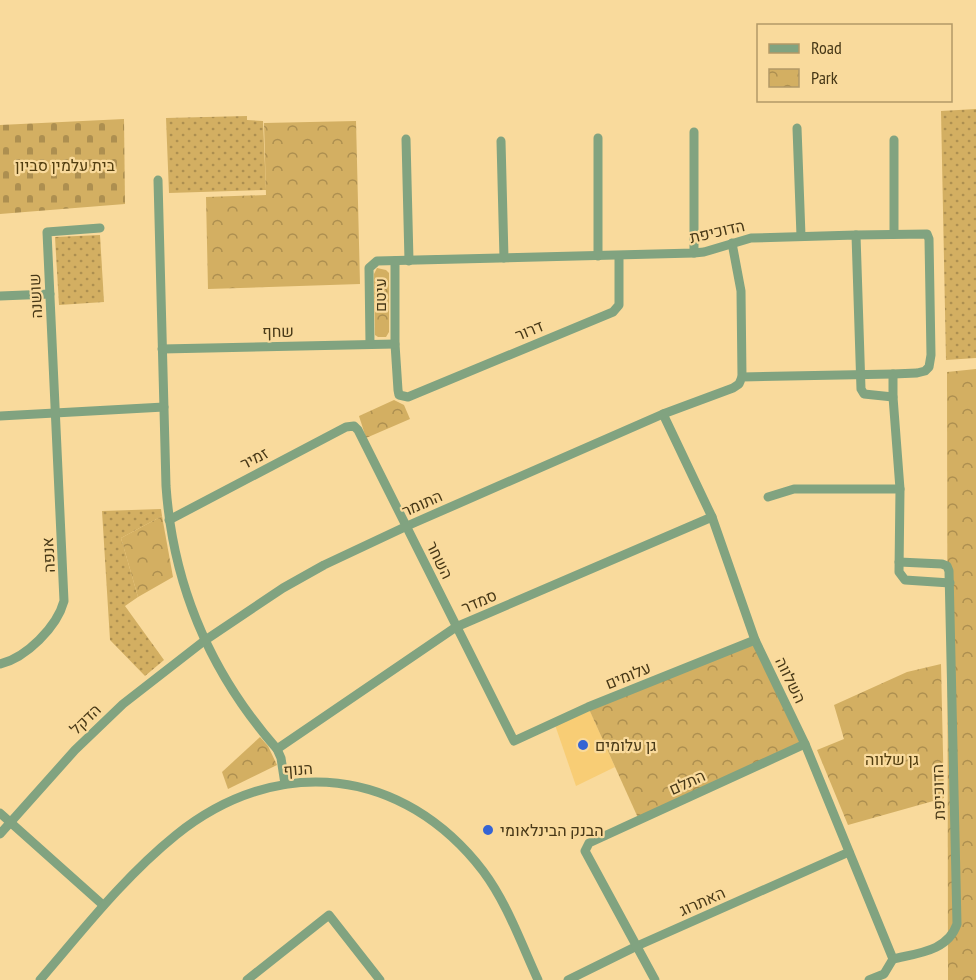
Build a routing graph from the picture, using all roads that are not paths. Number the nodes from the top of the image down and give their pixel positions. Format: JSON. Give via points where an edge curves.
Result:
{"nodes":[{"id":1,"x":797,"y":128,"type":"dead end"},
{"id":2,"x":694,"y":132,"type":"dead end"},
{"id":3,"x":598,"y":138,"type":"dead end"},
{"id":4,"x":406,"y":139,"type":"dead end"},
{"id":5,"x":894,"y":140,"type":"dead end"},
{"id":6,"x":501,"y":141,"type":"dead end"},
{"id":7,"x":158,"y":180,"type":"dead end"},
{"id":8,"x":100,"y":228,"type":"dead end"},
{"id":9,"x":894,"y":234,"type":"junction"},
{"id":10,"x":856,"y":235,"type":"junction"},
{"id":11,"x":801,"y":237,"type":"junction"},
{"id":12,"x":732,"y":243,"type":"junction"},
{"id":13,"x":694,"y":253,"type":"junction"},
{"id":14,"x":598,"y":256,"type":"junction"},
{"id":15,"x":619,"y":256,"type":"junction"},
{"id":16,"x":504,"y":258,"type":"junction"},
{"id":17,"x":395,"y":261,"type":"junction"},
{"id":18,"x":409,"y":261,"type":"junction"},
{"id":19,"x":50,"y":294,"type":"junction"},
{"id":20,"x":0,"y":296,"type":"edge"},
{"id":21,"x":370,"y":344,"type":"junction"},
{"id":22,"x":394,"y":344,"type":"junction"},
{"id":23,"x":162,"y":350,"type":"junction"},
{"id":24,"x":861,"y":374,"type":"junction"},
{"id":25,"x":893,"y":374,"type":"junction"},
{"id":26,"x":742,"y":377,"type":"junction"},
{"id":27,"x":402,"y":396,"type":"joint"},
{"id":28,"x":893,"y":397,"type":"junction"},
{"id":29,"x":164,"y":406,"type":"junction"},
{"id":30,"x":56,"y":413,"type":"junction"},
{"id":31,"x":663,"y":414,"type":"junction"},
{"id":32,"x":0,"y":417,"type":"edge"},
{"id":33,"x":354,"y":426,"type":"joint"},
{"id":34,"x":900,"y":489,"type":"junction"},
{"id":35,"x":768,"y":497,"type":"dead end"},
{"id":36,"x":712,"y":517,"type":"junction"},
{"id":37,"x":169,"y":520,"type":"junction"},
{"id":38,"x":406,"y":526,"type":"junction"},
{"id":39,"x":899,"y":562,"type":"junction"},
{"id":40,"x":950,"y":583,"type":"junction"},
{"id":41,"x":456,"y":627,"type":"junction"},
{"id":42,"x":755,"y":640,"type":"junction"},
{"id":43,"x":204,"y":641,"type":"junction"},
{"id":44,"x":0,"y":664,"type":"edge"},
{"id":45,"x":514,"y":741,"type":"joint"},
{"id":46,"x":806,"y":744,"type":"junction"},
{"id":47,"x":277,"y":749,"type":"junction"},
{"id":48,"x":285,"y":784,"type":"junction"},
{"id":49,"x":0,"y":813,"type":"edge"},
{"id":50,"x":10,"y":822,"type":"junction"},
{"id":51,"x":0,"y":834,"type":"edge"},
{"id":52,"x":849,"y":852,"type":"junction"},
{"id":53,"x":103,"y":905,"type":"junction"},
{"id":54,"x":638,"y":946,"type":"junction"},
{"id":55,"x":894,"y":959,"type":"junction"},
{"id":56,"x":40,"y":980,"type":"edge"},
{"id":57,"x":247,"y":980,"type":"edge"},
{"id":58,"x":380,"y":980,"type":"edge"},
{"id":59,"x":538,"y":980,"type":"edge"},
{"id":60,"x":568,"y":980,"type":"edge"},
{"id":61,"x":655,"y":980,"type":"edge"},
{"id":62,"x":869,"y":980,"type":"edge"}],
"edges":[{"from":1,"to":11,"type":"street"},
{"from":2,"to":13,"type":"street"},
{"from":3,"to":14,"type":"street"},
{"from":4,"to":18,"type":"street"},
{"from":5,"to":9,"type":"street"},
{"from":6,"to":16,"type":"street"},
{"from":7,"to":23,"type":"street"},
{"from":8,"to":19,"type":"street","name":"שושנה","via":[[47,232]]},
{"from":9,"to":10,"type":"street","name":"הדוכיפת"},
{"from":9,"to":25,"type":"street","name":"הדוכיפת","via":[[927,234],[931,355],[925,371]]},
{"from":10,"to":11,"type":"street","name":"הדוכיפת"},
{"from":10,"to":24,"type":"street"},
{"from":11,"to":12,"type":"street","name":"הדוכיפת","via":[[751,238]]},
{"from":12,"to":13,"type":"street","name":"הדוכיפת"},
{"from":12,"to":26,"type":"street","via":[[741,291]]},
{"from":13,"to":15,"type":"street","name":"הדוכיפת"},
{"from":14,"to":15,"type":"street","name":"הדוכיפת"},
{"from":14,"to":16,"type":"street","name":"הדוכיפת"},
{"from":15,"to":27,"type":"street","name":"דרור","via":[[619,305],[613,312],[412,396]]},
{"from":16,"to":18,"type":"street","name":"הדוכיפת"},
{"from":17,"to":18,"type":"street","name":"הדוכיפת"},
{"from":17,"to":21,"type":"street","name":"עיטם","via":[[377,261],[369,268]]},
{"from":17,"to":22,"type":"street","name":"עיטם"},
{"from":19,"to":20,"type":"street"},
{"from":19,"to":30,"type":"street","name":"שושנה"},
{"from":21,"to":22,"type":"street","name":"שחף"},
{"from":21,"to":23,"type":"street","name":"שחף"},
{"from":22,"to":27,"type":"street","name":"עיטם","via":[[398,390]]},
{"from":23,"to":29,"type":"street"},
{"from":24,"to":25,"type":"street"},
{"from":24,"to":26,"type":"street"},
{"from":24,"to":28,"type":"street","via":[[864,394]]},
{"from":25,"to":28,"type":"street"},
{"from":26,"to":31,"type":"street","name":"התומר","via":[[733,388]]},
{"from":28,"to":34,"type":"street"},
{"from":29,"to":30,"type":"street"},
{"from":29,"to":37,"type":"street"},
{"from":30,"to":32,"type":"street"},
{"from":30,"to":44,"type":"street","name":"אנפה","via":[[64,601],[56,619],[30,648],[16,659]]},
{"from":31,"to":36,"type":"street","name":"השלווה"},
{"from":31,"to":38,"type":"street","name":"התומר"},
{"from":33,"to":37,"type":"street","name":"זמיר"},
{"from":33,"to":38,"type":"street","name":"השחר"},
{"from":34,"to":35,"type":"street","via":[[794,489]]},
{"from":34,"to":39,"type":"street"},
{"from":36,"to":41,"type":"street","name":"סמדר"},
{"from":36,"to":42,"type":"street","name":"השלווה"},
{"from":37,"to":43,"type":"street","via":[[176,561]]},
{"from":38,"to":41,"type":"street","name":"השחר"},
{"from":38,"to":43,"type":"street","name":"התומר","via":[[283,588]]},
{"from":39,"to":40,"type":"street","via":[[899,572],[905,580]]},
{"from":39,"to":40,"type":"street","via":[[947,566]]},
{"from":40,"to":55,"type":"street","name":"הדוכיפת","via":[[957,924],[946,942]]},
{"from":41,"to":45,"type":"street","name":"השחר"},
{"from":41,"to":47,"type":"street","name":"סמדר"},
{"from":42,"to":45,"type":"street","name":"עלומים"},
{"from":42,"to":46,"type":"street","name":"השלווה"},
{"from":43,"to":47,"type":"street","via":[[238,698]]},
{"from":43,"to":50,"type":"street","name":"הדקל","via":[[95,730]]},
{"from":46,"to":52,"type":"street","name":"השלווה"},
{"from":46,"to":54,"type":"street","name":"התלם","via":[[588,843],[585,851]]},
{"from":47,"to":48,"type":"street"},
{"from":48,"to":53,"type":"street","name":"הנוף","via":[[247,793],[206,814],[176,835]]},
{"from":48,"to":59,"type":"street","name":"הנוף","via":[[334,783],[378,791],[432,822],[465,850],[496,890]]},
{"from":49,"to":50,"type":"street"},
{"from":50,"to":51,"type":"street","name":"הדקל"},
{"from":50,"to":53,"type":"street"},
{"from":52,"to":54,"type":"street","name":"האתרוג"},
{"from":52,"to":55,"type":"street","name":"השלווה"},
{"from":53,"to":56,"type":"street","name":"הנוף"},
{"from":54,"to":60,"type":"street","name":"האתרוג"},
{"from":54,"to":61,"type":"street"},
{"from":55,"to":62,"type":"street","via":[[884,974]]},
{"from":57,"to":58,"type":"street","via":[[329,915]]}]}
